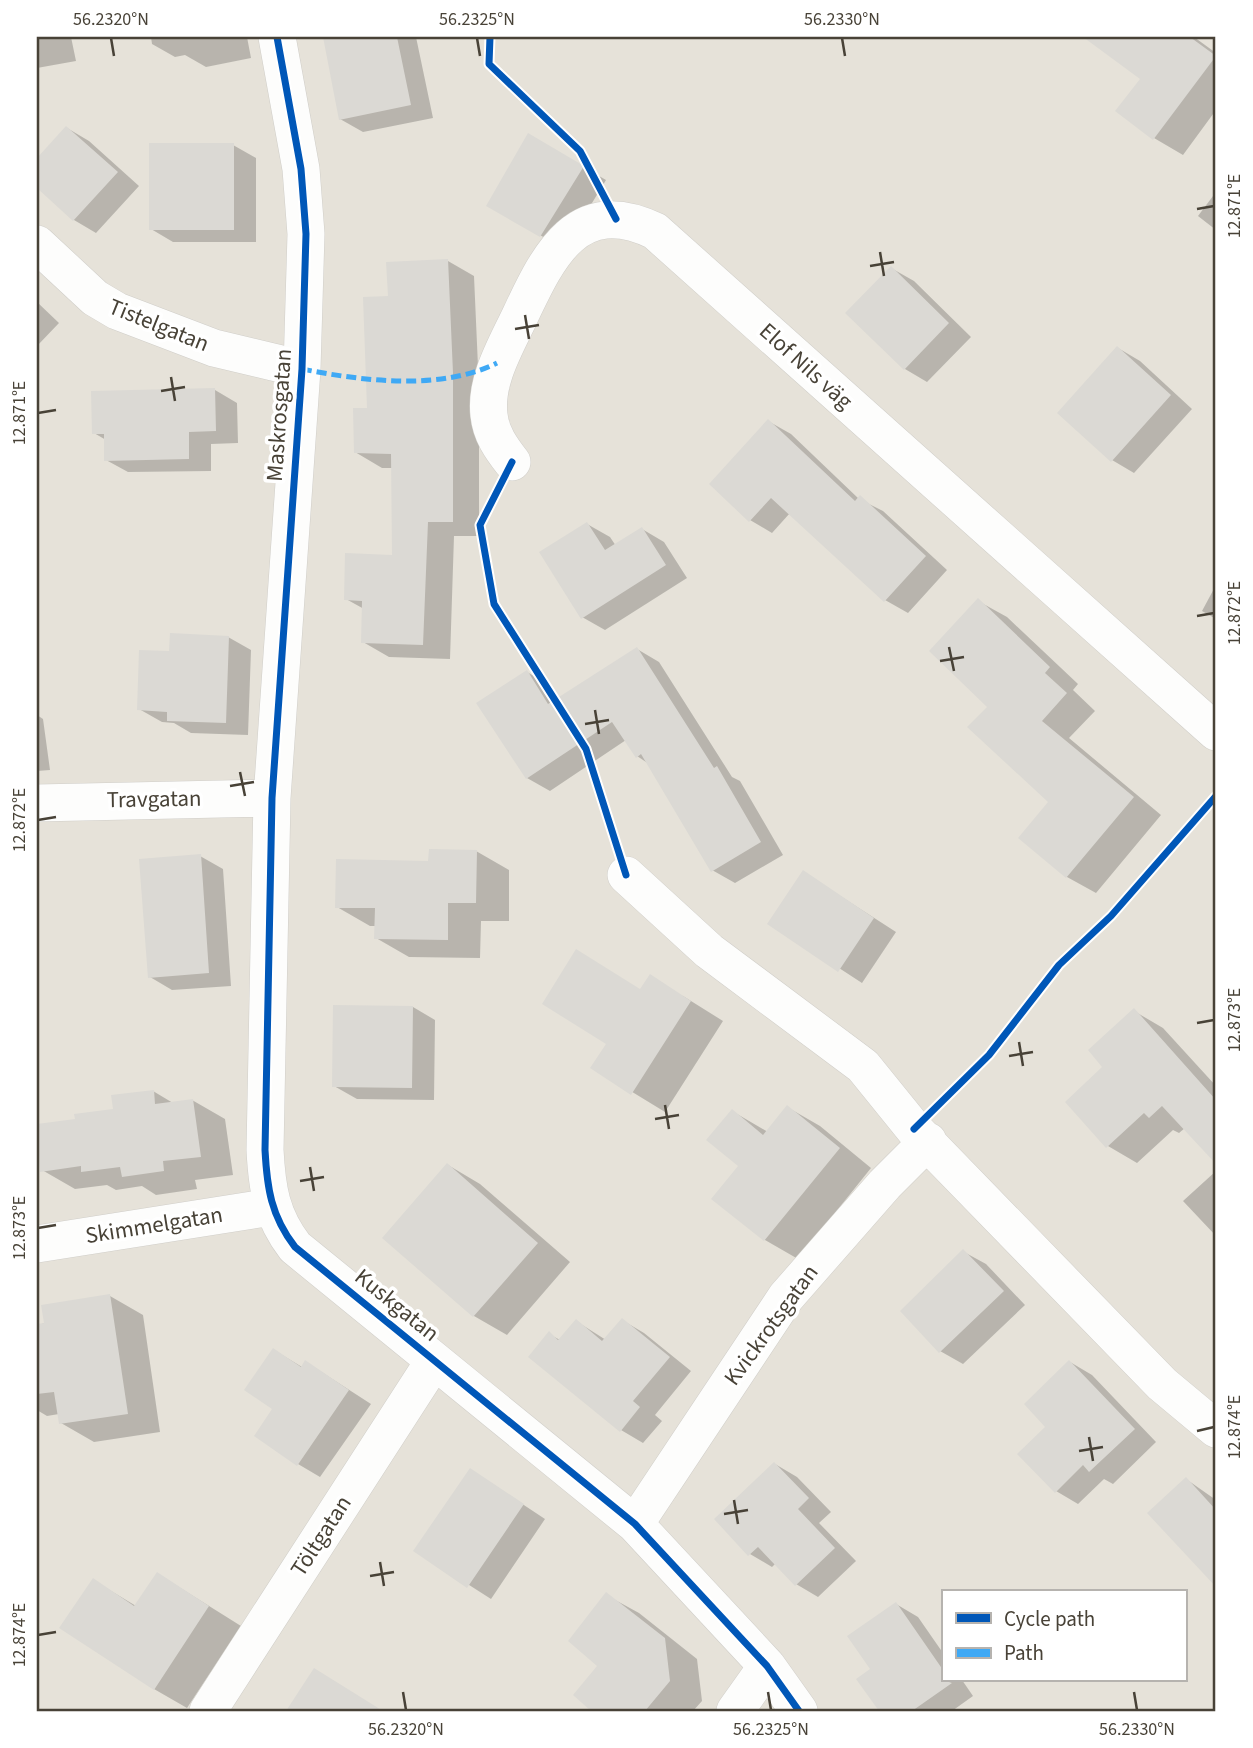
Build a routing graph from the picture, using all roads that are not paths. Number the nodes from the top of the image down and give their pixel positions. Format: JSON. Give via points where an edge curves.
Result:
{"nodes":[{"id":1,"x":277,"y":37,"type":"edge"},
{"id":2,"x":37,"y":244,"type":"edge"},
{"id":3,"x":302,"y":369,"type":"junction"},
{"id":4,"x":512,"y":462,"type":"dead end"},
{"id":5,"x":1216,"y":732,"type":"edge"},
{"id":6,"x":272,"y":798,"type":"junction"},
{"id":7,"x":37,"y":803,"type":"edge"},
{"id":8,"x":626,"y":875,"type":"dead end"},
{"id":9,"x":928,"y":1141,"type":"junction"},
{"id":10,"x":272,"y":1207,"type":"junction"},
{"id":11,"x":37,"y":1244,"type":"edge"},
{"id":12,"x":434,"y":1361,"type":"junction"},
{"id":13,"x":1216,"y":1429,"type":"edge"},
{"id":14,"x":635,"y":1524,"type":"junction"},
{"id":15,"x":767,"y":1666,"type":"junction"},
{"id":16,"x":208,"y":1711,"type":"edge"},
{"id":17,"x":735,"y":1711,"type":"edge"},
{"id":18,"x":799,"y":1711,"type":"edge"}],
"edges":[{"from":1,"to":3,"type":"street","name":"Maskrosgatan","via":[[301,169],[306,234]]},
{"from":2,"to":3,"type":"street","name":"Tistelgatan","via":[[95,298],[117,311],[214,348]]},
{"from":3,"to":6,"type":"street","name":"Maskrosgatan"},
{"from":4,"to":5,"type":"street","name":"Elof Nils väg","via":[[494,435],[489,414],[491,388],[497,363],[549,256],[571,233],[604,221],[635,222],[655,231]]},
{"from":6,"to":7,"type":"street","name":"Travgatan"},
{"from":6,"to":10,"type":"street","name":"Kuskgatan","via":[[265,1150]]},
{"from":8,"to":9,"type":"street","via":[[709,951],[863,1066]]},
{"from":9,"to":13,"type":"street","via":[[1162,1384]]},
{"from":9,"to":14,"type":"street","name":"Kvickrotsgatan","via":[[786,1297]]},
{"from":10,"to":11,"type":"street","name":"Skimmelgatan"},
{"from":10,"to":12,"type":"street","name":"Kuskgatan","via":[[296,1247]]},
{"from":12,"to":14,"type":"street","name":"Kuskgatan"},
{"from":12,"to":16,"type":"street","name":"Töltgatan"},
{"from":14,"to":15,"type":"street","name":"Kuskgatan"},
{"from":15,"to":17,"type":"street"},
{"from":15,"to":18,"type":"street","name":"Kuskgatan"}]}
